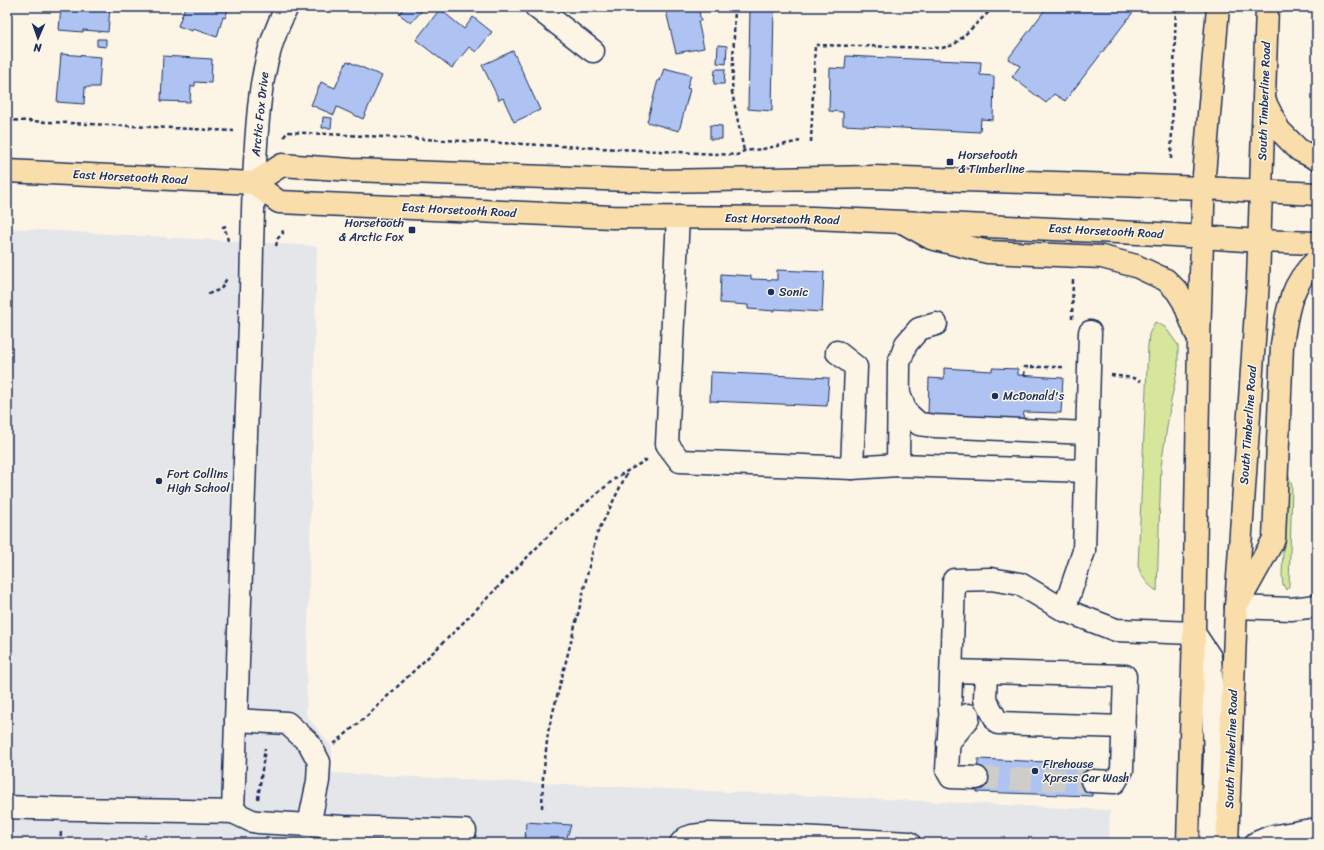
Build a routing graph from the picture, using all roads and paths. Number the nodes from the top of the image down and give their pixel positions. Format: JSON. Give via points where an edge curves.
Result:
{"nodes":[{"id":1,"x":286,"y":7,"type":"edge"},
{"id":2,"x":536,"y":7,"type":"edge"},
{"id":3,"x":735,"y":7,"type":"edge"},
{"id":4,"x":994,"y":7,"type":"edge"},
{"id":5,"x":1176,"y":7,"type":"edge"},
{"id":6,"x":1218,"y":7,"type":"edge"},
{"id":7,"x":1267,"y":7,"type":"edge"},
{"id":8,"x":593,"y":51,"type":"dead end"},
{"id":9,"x":1264,"y":101,"type":"junction"},
{"id":10,"x":7,"y":120,"type":"edge"},
{"id":11,"x":235,"y":131,"type":"dead end"},
{"id":12,"x":284,"y":137,"type":"dead end"},
{"id":13,"x":800,"y":141,"type":"dead end"},
{"id":14,"x":811,"y":142,"type":"dead end"},
{"id":15,"x":744,"y":151,"type":"junction"},
{"id":16,"x":1172,"y":159,"type":"dead end"},
{"id":17,"x":1317,"y":159,"type":"edge"},
{"id":18,"x":7,"y":171,"type":"edge"},
{"id":19,"x":1204,"y":188,"type":"junction"},
{"id":20,"x":1261,"y":191,"type":"junction"},
{"id":21,"x":253,"y":192,"type":"junction"},
{"id":22,"x":1317,"y":194,"type":"edge"},
{"id":23,"x":678,"y":217,"type":"junction"},
{"id":24,"x":902,"y":222,"type":"junction"},
{"id":25,"x":226,"y":226,"type":"dead end"},
{"id":26,"x":282,"y":229,"type":"dead end"},
{"id":27,"x":283,"y":233,"type":"dead end"},
{"id":28,"x":1203,"y":236,"type":"junction"},
{"id":29,"x":1259,"y":241,"type":"junction"},
{"id":30,"x":1317,"y":243,"type":"edge"},
{"id":31,"x":228,"y":244,"type":"dead end"},
{"id":32,"x":1317,"y":260,"type":"edge"},
{"id":33,"x":227,"y":272,"type":"dead end"},
{"id":34,"x":208,"y":294,"type":"dead end"},
{"id":35,"x":936,"y":324,"type":"dead end"},
{"id":36,"x":1090,"y":332,"type":"dead end"},
{"id":37,"x":1199,"y":341,"type":"junction"},
{"id":38,"x":837,"y":352,"type":"dead end"},
{"id":39,"x":898,"y":394,"type":"junction"},
{"id":40,"x":1087,"y":433,"type":"junction"},
{"id":41,"x":648,"y":459,"type":"dead end"},
{"id":42,"x":898,"y":465,"type":"junction"},
{"id":43,"x":852,"y":468,"type":"junction"},
{"id":44,"x":628,"y":470,"type":"junction"},
{"id":45,"x":1086,"y":471,"type":"junction"},
{"id":46,"x":1317,"y":606,"type":"edge"},
{"id":47,"x":1236,"y":607,"type":"junction"},
{"id":48,"x":1064,"y":610,"type":"junction"},
{"id":49,"x":1194,"y":633,"type":"junction"},
{"id":50,"x":986,"y":672,"type":"junction"},
{"id":51,"x":951,"y":678,"type":"junction"},
{"id":52,"x":236,"y":720,"type":"junction"},
{"id":53,"x":1124,"y":727,"type":"junction"},
{"id":54,"x":265,"y":748,"type":"dead end"},
{"id":55,"x":330,"y":748,"type":"dead end"},
{"id":56,"x":977,"y":778,"type":"tunnel mouth"},
{"id":57,"x":1092,"y":782,"type":"tunnel mouth"},
{"id":58,"x":258,"y":806,"type":"dead end"},
{"id":59,"x":7,"y":807,"type":"edge"},
{"id":60,"x":542,"y":808,"type":"dead end"},
{"id":61,"x":233,"y":812,"type":"junction"},
{"id":62,"x":309,"y":825,"type":"junction"},
{"id":63,"x":1317,"y":829,"type":"edge"},
{"id":64,"x":61,"y":831,"type":"dead end"},
{"id":65,"x":465,"y":831,"type":"dead end"},
{"id":66,"x":145,"y":835,"type":"dead end"},
{"id":67,"x":220,"y":838,"type":"dead end"},
{"id":68,"x":60,"y":843,"type":"edge"},
{"id":69,"x":145,"y":843,"type":"edge"},
{"id":70,"x":236,"y":843,"type":"edge"},
{"id":71,"x":681,"y":843,"type":"edge"},
{"id":72,"x":909,"y":843,"type":"edge"},
{"id":73,"x":1188,"y":843,"type":"edge"},
{"id":74,"x":1210,"y":843,"type":"edge"},
{"id":75,"x":1227,"y":843,"type":"edge"},
{"id":76,"x":1256,"y":843,"type":"edge"}],
"edges":[{"from":1,"to":21,"type":"street","name":"Arctic Fox Drive","via":[[278,23],[262,81]]},
{"from":2,"to":8,"type":"street"},
{"from":3,"to":15,"type":"path","via":[[732,92]]},
{"from":4,"to":14,"type":"path","via":[[954,45],[942,48],[815,45]]},
{"from":5,"to":16,"type":"path"},
{"from":6,"to":19,"type":"main road"},
{"from":7,"to":9,"type":"main road","name":"South Timberline Road"},
{"from":9,"to":17,"type":"main road","via":[[1279,130],[1299,150]]},
{"from":9,"to":20,"type":"main road","name":"South Timberline Road"},
{"from":10,"to":11,"type":"path"},
{"from":12,"to":15,"type":"path","via":[[287,132],[737,155]]},
{"from":13,"to":15,"type":"path"},
{"from":18,"to":21,"type":"main road","name":"East Horsetooth Road"},
{"from":19,"to":20,"type":"main road"},
{"from":19,"to":21,"type":"main road","via":[[874,177],[659,181],[352,170],[282,165]]},
{"from":19,"to":28,"type":"main road"},
{"from":20,"to":22,"type":"main road"},
{"from":20,"to":29,"type":"main road","name":"South Timberline Road"},
{"from":21,"to":23,"type":"main road","name":"East Horsetooth Road","via":[[280,202],[604,217]]},
{"from":21,"to":52,"type":"street","name":"Arctic Fox Drive"},
{"from":23,"to":24,"type":"main road","name":"East Horsetooth Road","via":[[813,218]]},
{"from":23,"to":43,"type":"street","via":[[667,444],[680,461]]},
{"from":24,"to":28,"type":"main road","name":"East Horsetooth Road"},
{"from":24,"to":37,"type":"main road","via":[[931,238],[988,252],[1102,257],[1136,266],[1166,280],[1178,291]]},
{"from":25,"to":31,"type":"path","via":[[222,227],[226,232]]},
{"from":26,"to":27,"type":"path"},
{"from":28,"to":29,"type":"main road","name":"East Horsetooth Road"},
{"from":28,"to":37,"type":"main road"},
{"from":29,"to":30,"type":"main road","name":"East Horsetooth Road"},
{"from":29,"to":47,"type":"main road","name":"South Timberline Road"},
{"from":32,"to":47,"type":"main road","via":[[1301,277],[1292,294],[1282,345],[1274,539]]},
{"from":33,"to":34,"type":"path","via":[[227,280],[221,289]]},
{"from":35,"to":39,"type":"street","via":[[918,329],[906,344],[899,363]]},
{"from":36,"to":40,"type":"street"},
{"from":37,"to":49,"type":"main road"},
{"from":38,"to":43,"type":"street","via":[[856,367]]},
{"from":39,"to":40,"type":"street","via":[[906,412],[919,424]]},
{"from":39,"to":42,"type":"street"},
{"from":40,"to":45,"type":"street"},
{"from":41,"to":44,"type":"path"},
{"from":42,"to":43,"type":"street"},
{"from":42,"to":45,"type":"street"},
{"from":44,"to":55,"type":"path","via":[[556,529],[368,716]]},
{"from":44,"to":60,"type":"path","via":[[596,536],[548,732]]},
{"from":45,"to":48,"type":"street","via":[[1084,551]]},
{"from":46,"to":47,"type":"street","via":[[1291,609]]},
{"from":47,"to":75,"type":"main road","name":"South Timberline Road"},
{"from":48,"to":49,"type":"street","via":[[1116,630]]},
{"from":48,"to":51,"type":"street","via":[[1020,584],[991,579],[954,580]]},
{"from":49,"to":73,"type":"main road"},
{"from":49,"to":74,"type":"street","via":[[1210,657],[1215,752]]},
{"from":50,"to":51,"type":"street"},
{"from":50,"to":53,"type":"street","via":[[985,699],[998,723]]},
{"from":50,"to":53,"type":"street","via":[[1125,676]]},
{"from":51,"to":56,"type":"street","via":[[969,700],[959,713],[968,719],[948,743],[947,770],[951,777]]},
{"from":52,"to":61,"type":"street","name":"Arctic Fox Drive"},
{"from":52,"to":62,"type":"street","via":[[287,723],[309,743],[319,762]]},
{"from":53,"to":57,"type":"street","via":[[1122,770],[1114,782]]},
{"from":54,"to":58,"type":"path"},
{"from":59,"to":61,"type":"street"},
{"from":61,"to":62,"type":"street","via":[[252,821]]},
{"from":62,"to":65,"type":"street"},
{"from":63,"to":76,"type":"street","via":[[1270,837]]},
{"from":64,"to":68,"type":"path"},
{"from":66,"to":69,"type":"path"},
{"from":67,"to":70,"type":"path"},
{"from":71,"to":72,"type":"street","via":[[692,836],[708,834]]}]}
